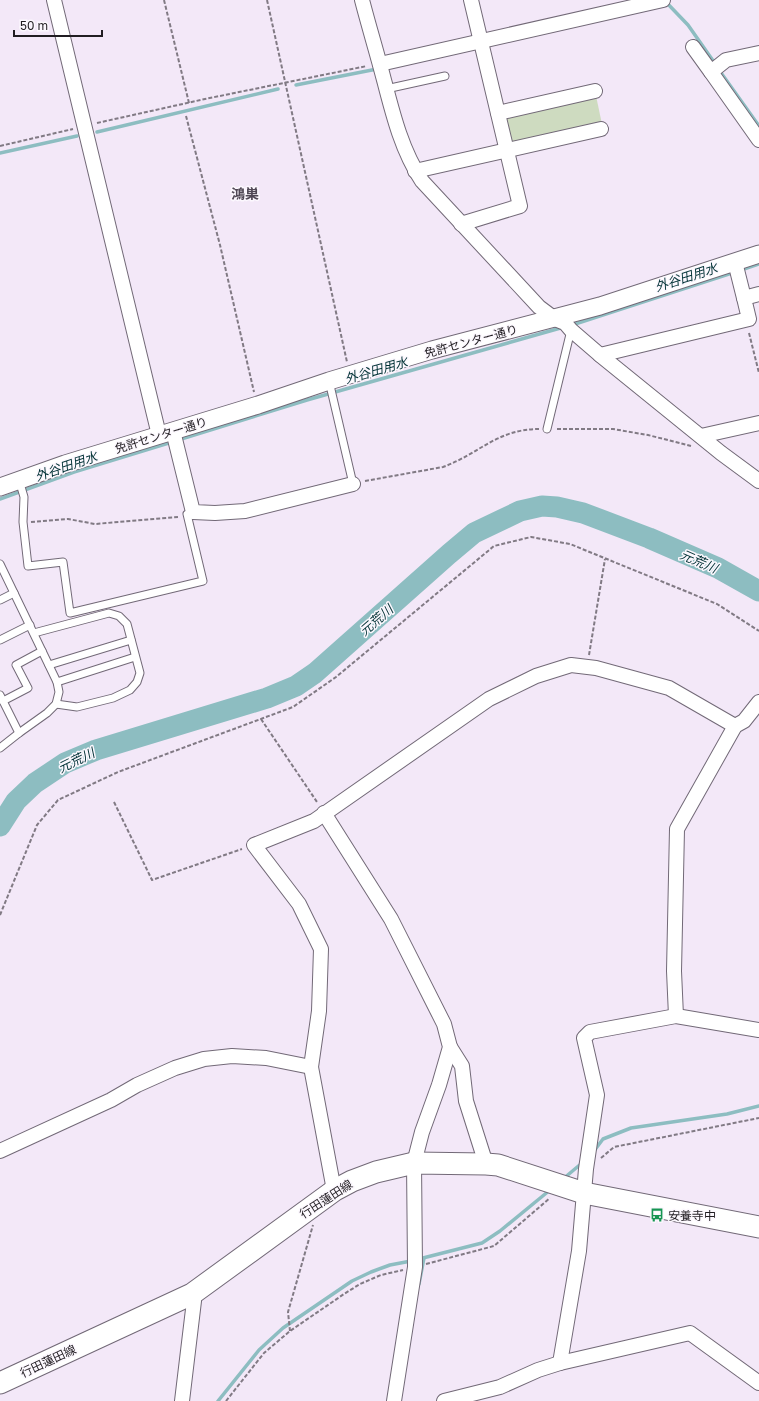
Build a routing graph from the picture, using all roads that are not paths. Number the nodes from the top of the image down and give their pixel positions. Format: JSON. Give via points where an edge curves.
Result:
{"nodes":[{"id":1,"x":54,"y":0,"type":"edge"},
{"id":2,"x":362,"y":0,"type":"edge"},
{"id":3,"x":471,"y":0,"type":"edge"},
{"id":4,"x":661,"y":0,"type":"edge"},
{"id":5,"x":480,"y":41,"type":"junction"},
{"id":6,"x":693,"y":47,"type":"dead end"},
{"id":7,"x":759,"y":53,"type":"edge"},
{"id":8,"x":380,"y":64,"type":"junction"},
{"id":9,"x":711,"y":72,"type":"junction"},
{"id":10,"x":445,"y":76,"type":"dead end"},
{"id":11,"x":386,"y":90,"type":"junction"},
{"id":12,"x":595,"y":91,"type":"dead end"},
{"id":13,"x":498,"y":113,"type":"junction"},
{"id":14,"x":601,"y":129,"type":"dead end"},
{"id":15,"x":759,"y":140,"type":"edge"},
{"id":16,"x":506,"y":150,"type":"junction"},
{"id":17,"x":415,"y":170,"type":"junction"},
{"id":18,"x":461,"y":224,"type":"junction"},
{"id":19,"x":759,"y":254,"type":"edge"},
{"id":20,"x":735,"y":262,"type":"junction"},
{"id":21,"x":759,"y":294,"type":"edge"},
{"id":22,"x":744,"y":298,"type":"junction"},
{"id":23,"x":555,"y":319,"type":"junction"},
{"id":24,"x":571,"y":330,"type":"junction"},
{"id":25,"x":600,"y":355,"type":"junction"},
{"id":26,"x":329,"y":382,"type":"junction"},
{"id":27,"x":759,"y":423,"type":"edge"},
{"id":28,"x":547,"y":429,"type":"road end"},
{"id":29,"x":166,"y":433,"type":"junction"},
{"id":30,"x":696,"y":441,"type":"junction"},
{"id":31,"x":19,"y":480,"type":"junction"},
{"id":32,"x":759,"y":481,"type":"edge"},
{"id":33,"x":353,"y":484,"type":"joint"},
{"id":34,"x":0,"y":486,"type":"edge"},
{"id":35,"x":190,"y":513,"type":"junction"},
{"id":36,"x":0,"y":564,"type":"edge"},
{"id":37,"x":14,"y":593,"type":"junction"},
{"id":38,"x":0,"y":600,"type":"edge"},
{"id":39,"x":30,"y":625,"type":"junction"},
{"id":40,"x":34,"y":633,"type":"junction"},
{"id":41,"x":0,"y":640,"type":"edge"},
{"id":42,"x":131,"y":640,"type":"junction"},
{"id":43,"x":42,"y":651,"type":"junction"},
{"id":44,"x":135,"y":657,"type":"junction"},
{"id":45,"x":49,"y":665,"type":"junction"},
{"id":46,"x":57,"y":682,"type":"junction"},
{"id":47,"x":1,"y":698,"type":"edge"},
{"id":48,"x":759,"y":702,"type":"edge"},
{"id":49,"x":56,"y":704,"type":"junction"},
{"id":50,"x":735,"y":726,"type":"junction"},
{"id":51,"x":19,"y":733,"type":"junction"},
{"id":52,"x":0,"y":748,"type":"edge"},
{"id":53,"x":324,"y":813,"type":"junction"},
{"id":54,"x":676,"y":1016,"type":"junction"},
{"id":55,"x":759,"y":1030,"type":"edge"},
{"id":56,"x":450,"y":1048,"type":"junction"},
{"id":57,"x":311,"y":1067,"type":"junction"},
{"id":58,"x":0,"y":1151,"type":"edge"},
{"id":59,"x":414,"y":1163,"type":"junction"},
{"id":60,"x":486,"y":1164,"type":"junction"},
{"id":61,"x":335,"y":1190,"type":"junction"},
{"id":62,"x":584,"y":1193,"type":"junction"},
{"id":63,"x":759,"y":1227,"type":"edge"},
{"id":64,"x":192,"y":1294,"type":"junction"},
{"id":65,"x":560,"y":1363,"type":"junction"},
{"id":66,"x":0,"y":1383,"type":"edge"},
{"id":67,"x":759,"y":1383,"type":"edge"},
{"id":68,"x":182,"y":1401,"type":"edge"},
{"id":69,"x":394,"y":1401,"type":"edge"},
{"id":70,"x":444,"y":1401,"type":"edge"}],
"edges":[{"from":1,"to":29,"type":"street","via":[[84,126]]},
{"from":2,"to":8,"type":"street"},
{"from":3,"to":5,"type":"street"},
{"from":4,"to":5,"type":"street"},
{"from":5,"to":8,"type":"street"},
{"from":5,"to":13,"type":"street"},
{"from":6,"to":9,"type":"street"},
{"from":7,"to":9,"type":"street","via":[[726,60]]},
{"from":8,"to":11,"type":"street"},
{"from":9,"to":15,"type":"street"},
{"from":10,"to":11,"type":"lane"},
{"from":11,"to":17,"type":"street"},
{"from":12,"to":13,"type":"street"},
{"from":13,"to":16,"type":"street"},
{"from":14,"to":16,"type":"street"},
{"from":16,"to":17,"type":"street"},
{"from":16,"to":18,"type":"street","via":[[520,206]]},
{"from":17,"to":18,"type":"street"},
{"from":18,"to":23,"type":"street","via":[[539,307]]},
{"from":19,"to":20,"type":"street","name":"免許センター通り"},
{"from":20,"to":22,"type":"street"},
{"from":20,"to":23,"type":"street","name":"免許センター通り"},
{"from":21,"to":22,"type":"street"},
{"from":22,"to":25,"type":"street","via":[[749,319]]},
{"from":23,"to":24,"type":"street","via":[[565,323]]},
{"from":23,"to":26,"type":"street","name":"免許センター通り","via":[[432,350]]},
{"from":24,"to":25,"type":"street"},
{"from":24,"to":28,"type":"lane"},
{"from":25,"to":30,"type":"street"},
{"from":26,"to":29,"type":"street","name":"免許センター通り"},
{"from":26,"to":33,"type":"lane"},
{"from":27,"to":30,"type":"street"},
{"from":29,"to":31,"type":"street","name":"免許センター通り"},
{"from":29,"to":35,"type":"street"},
{"from":30,"to":32,"type":"street","via":[[721,453]]},
{"from":31,"to":34,"type":"street","name":"免許センター通り"},
{"from":31,"to":35,"type":"lane","via":[[24,497],[23,522],[28,566],[63,562],[70,613],[203,581]]},
{"from":33,"to":35,"type":"street","via":[[245,511]]},
{"from":36,"to":37,"type":"lane"},
{"from":37,"to":38,"type":"lane"},
{"from":37,"to":39,"type":"lane"},
{"from":39,"to":40,"type":"lane"},
{"from":39,"to":41,"type":"lane"},
{"from":40,"to":42,"type":"lane","via":[[109,613],[119,616],[127,624]]},
{"from":40,"to":43,"type":"lane"},
{"from":42,"to":44,"type":"lane"},
{"from":42,"to":45,"type":"lane"},
{"from":43,"to":45,"type":"lane"},
{"from":43,"to":47,"type":"lane","via":[[16,665],[28,688]]},
{"from":44,"to":46,"type":"lane"},
{"from":44,"to":49,"type":"lane","via":[[140,673],[130,690],[113,698],[77,707]]},
{"from":45,"to":46,"type":"lane"},
{"from":46,"to":49,"type":"lane","via":[[59,692]]},
{"from":47,"to":51,"type":"lane"},
{"from":48,"to":50,"type":"street","via":[[744,721]]},
{"from":49,"to":51,"type":"lane"},
{"from":50,"to":53,"type":"street","via":[[669,688],[571,665],[536,676],[489,699]]},
{"from":50,"to":54,"type":"street","via":[[677,829],[674,971]]},
{"from":51,"to":52,"type":"lane"},
{"from":53,"to":56,"type":"street","via":[[391,919],[444,1024]]},
{"from":53,"to":57,"type":"street","via":[[314,821],[254,845],[299,904],[321,950],[319,1011]]},
{"from":54,"to":55,"type":"street"},
{"from":54,"to":62,"type":"street","via":[[590,1032],[584,1038],[597,1095]]},
{"from":56,"to":59,"type":"street"},
{"from":56,"to":60,"type":"street","via":[[462,1066],[466,1101]]},
{"from":57,"to":58,"type":"street","via":[[266,1058],[232,1056],[204,1059],[156,1076],[111,1100]]},
{"from":57,"to":61,"type":"street"},
{"from":59,"to":60,"type":"main road","name":"行田蓮田線"},
{"from":59,"to":61,"type":"main road","name":"行田蓮田線","via":[[352,1180]]},
{"from":59,"to":69,"type":"street","via":[[415,1267]]},
{"from":60,"to":62,"type":"main road","name":"行田蓮田線","via":[[498,1165]]},
{"from":61,"to":64,"type":"main road","name":"行田蓮田線"},
{"from":62,"to":63,"type":"main road","name":"行田蓮田線"},
{"from":62,"to":65,"type":"street","via":[[579,1251]]},
{"from":64,"to":66,"type":"main road","name":"行田蓮田線"},
{"from":64,"to":68,"type":"street","via":[[194,1301]]},
{"from":65,"to":67,"type":"street","via":[[690,1333]]},
{"from":65,"to":70,"type":"street","via":[[500,1387]]}]}
